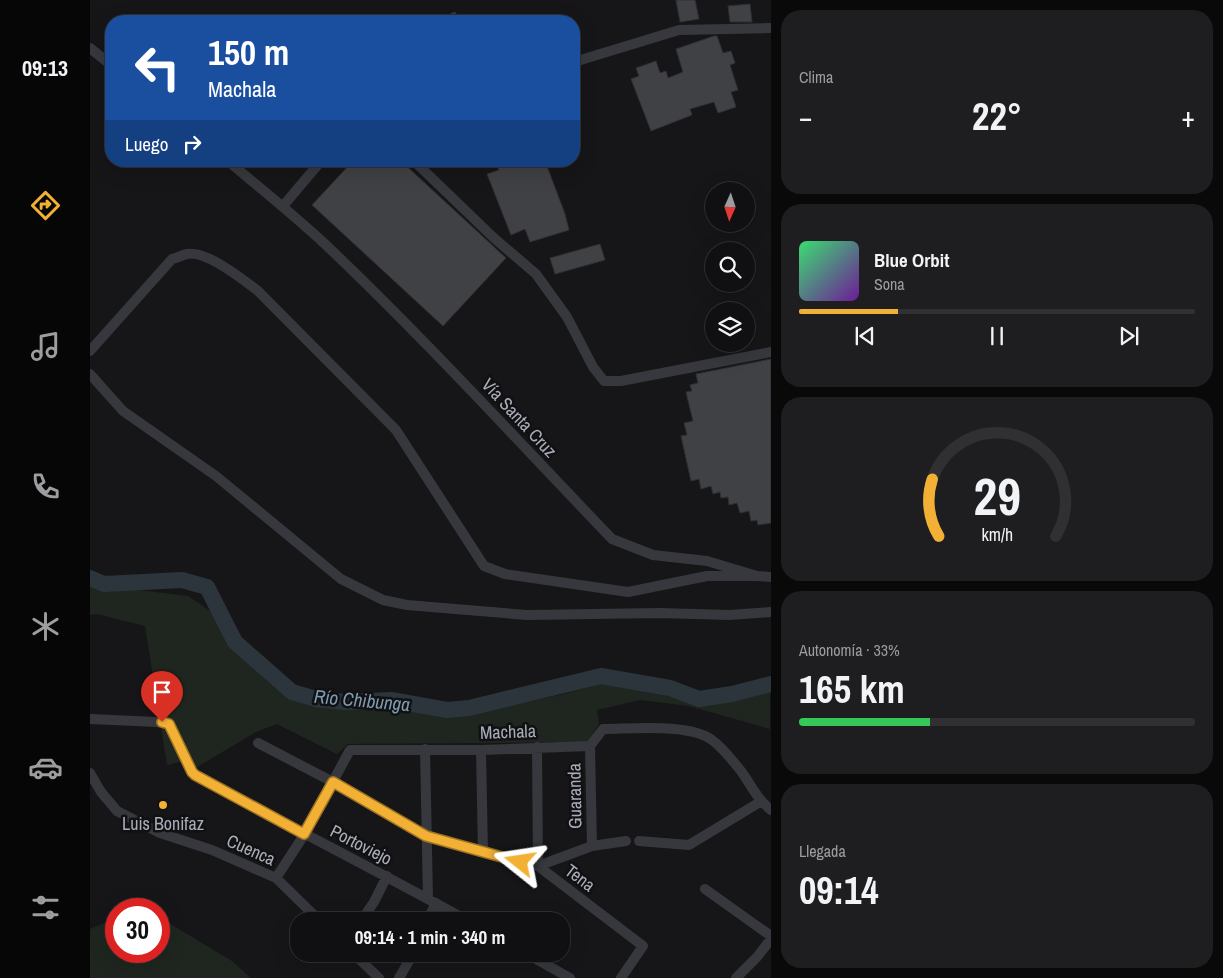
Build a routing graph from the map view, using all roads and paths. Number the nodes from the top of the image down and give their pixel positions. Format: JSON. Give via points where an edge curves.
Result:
{"nodes":[{"id":1,"x":770,"y":28,"type":"edge"},
{"id":2,"x":90,"y":48,"type":"edge"},
{"id":3,"x":105,"y":60,"type":"edge"},
{"id":4,"x":580,"y":60,"type":"edge"},
{"id":5,"x":235,"y":167,"type":"edge"},
{"id":6,"x":316,"y":167,"type":"edge"},
{"id":7,"x":420,"y":167,"type":"edge"},
{"id":8,"x":283,"y":206,"type":"junction"},
{"id":9,"x":90,"y":351,"type":"edge"},
{"id":10,"x":770,"y":352,"type":"edge"},
{"id":11,"x":90,"y":374,"type":"edge"},
{"id":12,"x":757,"y":576,"type":"junction"},
{"id":13,"x":770,"y":577,"type":"edge"},
{"id":14,"x":770,"y":612,"type":"edge"},
{"id":15,"x":90,"y":720,"type":"edge"},
{"id":16,"x":258,"y":744,"type":"dead end"},
{"id":17,"x":590,"y":746,"type":"junction"},
{"id":18,"x":537,"y":747,"type":"junction"},
{"id":19,"x":425,"y":749,"type":"junction"},
{"id":20,"x":481,"y":750,"type":"junction"},
{"id":21,"x":90,"y":773,"type":"edge"},
{"id":22,"x":333,"y":782,"type":"junction"},
{"id":23,"x":760,"y":802,"type":"junction"},
{"id":24,"x":770,"y":810,"type":"edge"},
{"id":25,"x":304,"y":834,"type":"junction"},
{"id":26,"x":426,"y":836,"type":"junction"},
{"id":27,"x":639,"y":840,"type":"dead end"},
{"id":28,"x":626,"y":841,"type":"dead end"},
{"id":29,"x":592,"y":846,"type":"junction"},
{"id":30,"x":482,"y":852,"type":"junction"},
{"id":31,"x":538,"y":866,"type":"junction"},
{"id":32,"x":387,"y":876,"type":"junction"},
{"id":33,"x":276,"y":878,"type":"junction"},
{"id":34,"x":705,"y":889,"type":"dead end"},
{"id":35,"x":432,"y":901,"type":"junction"},
{"id":36,"x":311,"y":912,"type":"edge"},
{"id":37,"x":367,"y":912,"type":"edge"},
{"id":38,"x":430,"y":912,"type":"edge"},
{"id":39,"x":452,"y":912,"type":"edge"},
{"id":40,"x":770,"y":937,"type":"edge"},
{"id":41,"x":362,"y":962,"type":"edge"},
{"id":42,"x":408,"y":962,"type":"edge"},
{"id":43,"x":541,"y":962,"type":"edge"},
{"id":44,"x":379,"y":978,"type":"edge"},
{"id":45,"x":399,"y":978,"type":"edge"},
{"id":46,"x":570,"y":978,"type":"edge"},
{"id":47,"x":621,"y":978,"type":"edge"},
{"id":48,"x":736,"y":978,"type":"edge"}],
"edges":[{"from":1,"to":4,"type":"street","via":[[679,30]]},
{"from":2,"to":3,"type":"street"},
{"from":5,"to":8,"type":"street","name":"Vía Santa Cruz"},
{"from":6,"to":8,"type":"street"},
{"from":7,"to":10,"type":"street","via":[[536,274],[567,317],[593,367],[604,381],[621,381]]},
{"from":8,"to":12,"type":"street","name":"Vía Santa Cruz","via":[[420,336],[612,539],[653,555],[707,561]]},
{"from":9,"to":12,"type":"street","via":[[172,259],[188,253],[206,257],[234,272],[257,290],[396,430],[484,566],[505,574],[628,592],[707,576]]},
{"from":11,"to":14,"type":"street","via":[[123,411],[216,476],[341,579],[383,600],[527,615]]},
{"from":12,"to":13,"type":"street","name":"Vía Santa Cruz"},
{"from":15,"to":25,"type":"street","name":"Portoviejo","via":[[169,724],[195,775]]},
{"from":16,"to":22,"type":"street"},
{"from":17,"to":18,"type":"street","name":"Machala"},
{"from":17,"to":23,"type":"street","via":[[603,729],[680,729],[702,734],[712,740],[740,770]]},
{"from":17,"to":29,"type":"street","name":"Guaranda"},
{"from":18,"to":20,"type":"street","name":"Machala"},
{"from":18,"to":31,"type":"street","name":"Tena"},
{"from":19,"to":20,"type":"street","name":"Machala"},
{"from":19,"to":22,"type":"street","name":"Machala","via":[[350,750]]},
{"from":19,"to":26,"type":"street"},
{"from":20,"to":30,"type":"street"},
{"from":21,"to":33,"type":"street","name":"Cuenca","via":[[117,811],[160,833],[212,850]]},
{"from":22,"to":25,"type":"street","name":"Machala"},
{"from":22,"to":26,"type":"street"},
{"from":23,"to":24,"type":"street"},
{"from":23,"to":27,"type":"street","via":[[689,845]]},
{"from":25,"to":32,"type":"street","name":"Portoviejo"},
{"from":25,"to":33,"type":"street","name":"Machala"},
{"from":26,"to":30,"type":"street"},
{"from":26,"to":35,"type":"street"},
{"from":28,"to":29,"type":"street"},
{"from":29,"to":31,"type":"street"},
{"from":30,"to":31,"type":"street"},
{"from":31,"to":47,"type":"street","name":"Tena","via":[[643,946]]},
{"from":32,"to":35,"type":"street","name":"Portoviejo"},
{"from":32,"to":37,"type":"street"},
{"from":33,"to":36,"type":"street","name":"Cuenca"},
{"from":34,"to":40,"type":"street"},
{"from":35,"to":38,"type":"street"},
{"from":35,"to":39,"type":"street","name":"Portoviejo"},
{"from":40,"to":48,"type":"street","via":[[757,957]]},
{"from":41,"to":44,"type":"street"},
{"from":42,"to":45,"type":"street"},
{"from":43,"to":46,"type":"street"}]}
